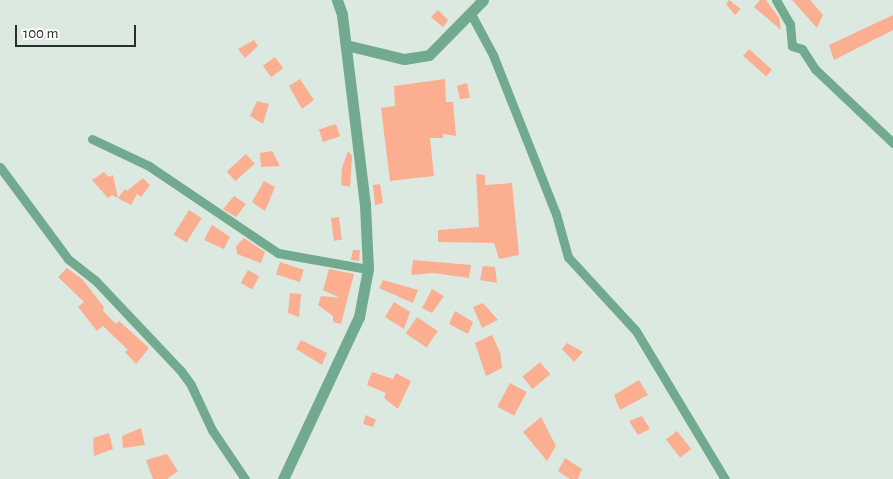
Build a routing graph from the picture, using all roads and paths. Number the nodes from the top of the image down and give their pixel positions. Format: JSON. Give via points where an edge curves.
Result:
{"nodes":[{"id":1,"x":337,"y":0,"type":"edge"},
{"id":2,"x":483,"y":0,"type":"edge"},
{"id":3,"x":776,"y":0,"type":"edge"},
{"id":4,"x":471,"y":14,"type":"junction"},
{"id":5,"x":346,"y":45,"type":"junction"},
{"id":6,"x":92,"y":139,"type":"dead end"},
{"id":7,"x":893,"y":143,"type":"edge"},
{"id":8,"x":0,"y":167,"type":"edge"},
{"id":9,"x":368,"y":269,"type":"junction"},
{"id":10,"x":245,"y":479,"type":"edge"},
{"id":11,"x":283,"y":479,"type":"edge"},
{"id":12,"x":725,"y":479,"type":"edge"}],
"edges":[{"from":1,"to":5,"type":"street"},
{"from":2,"to":4,"type":"street"},
{"from":3,"to":7,"type":"street","via":[[790,24],[792,46],[802,49],[815,68]]},
{"from":4,"to":5,"type":"street","via":[[429,56],[417,59]]},
{"from":4,"to":12,"type":"street","via":[[493,55],[556,214],[568,257],[636,331]]},
{"from":5,"to":9,"type":"street","via":[[365,205]]},
{"from":6,"to":9,"type":"street","via":[[149,166],[278,252]]},
{"from":8,"to":10,"type":"street","via":[[68,259],[95,280],[181,371],[212,430]]},
{"from":9,"to":11,"type":"street","via":[[360,318]]}]}
